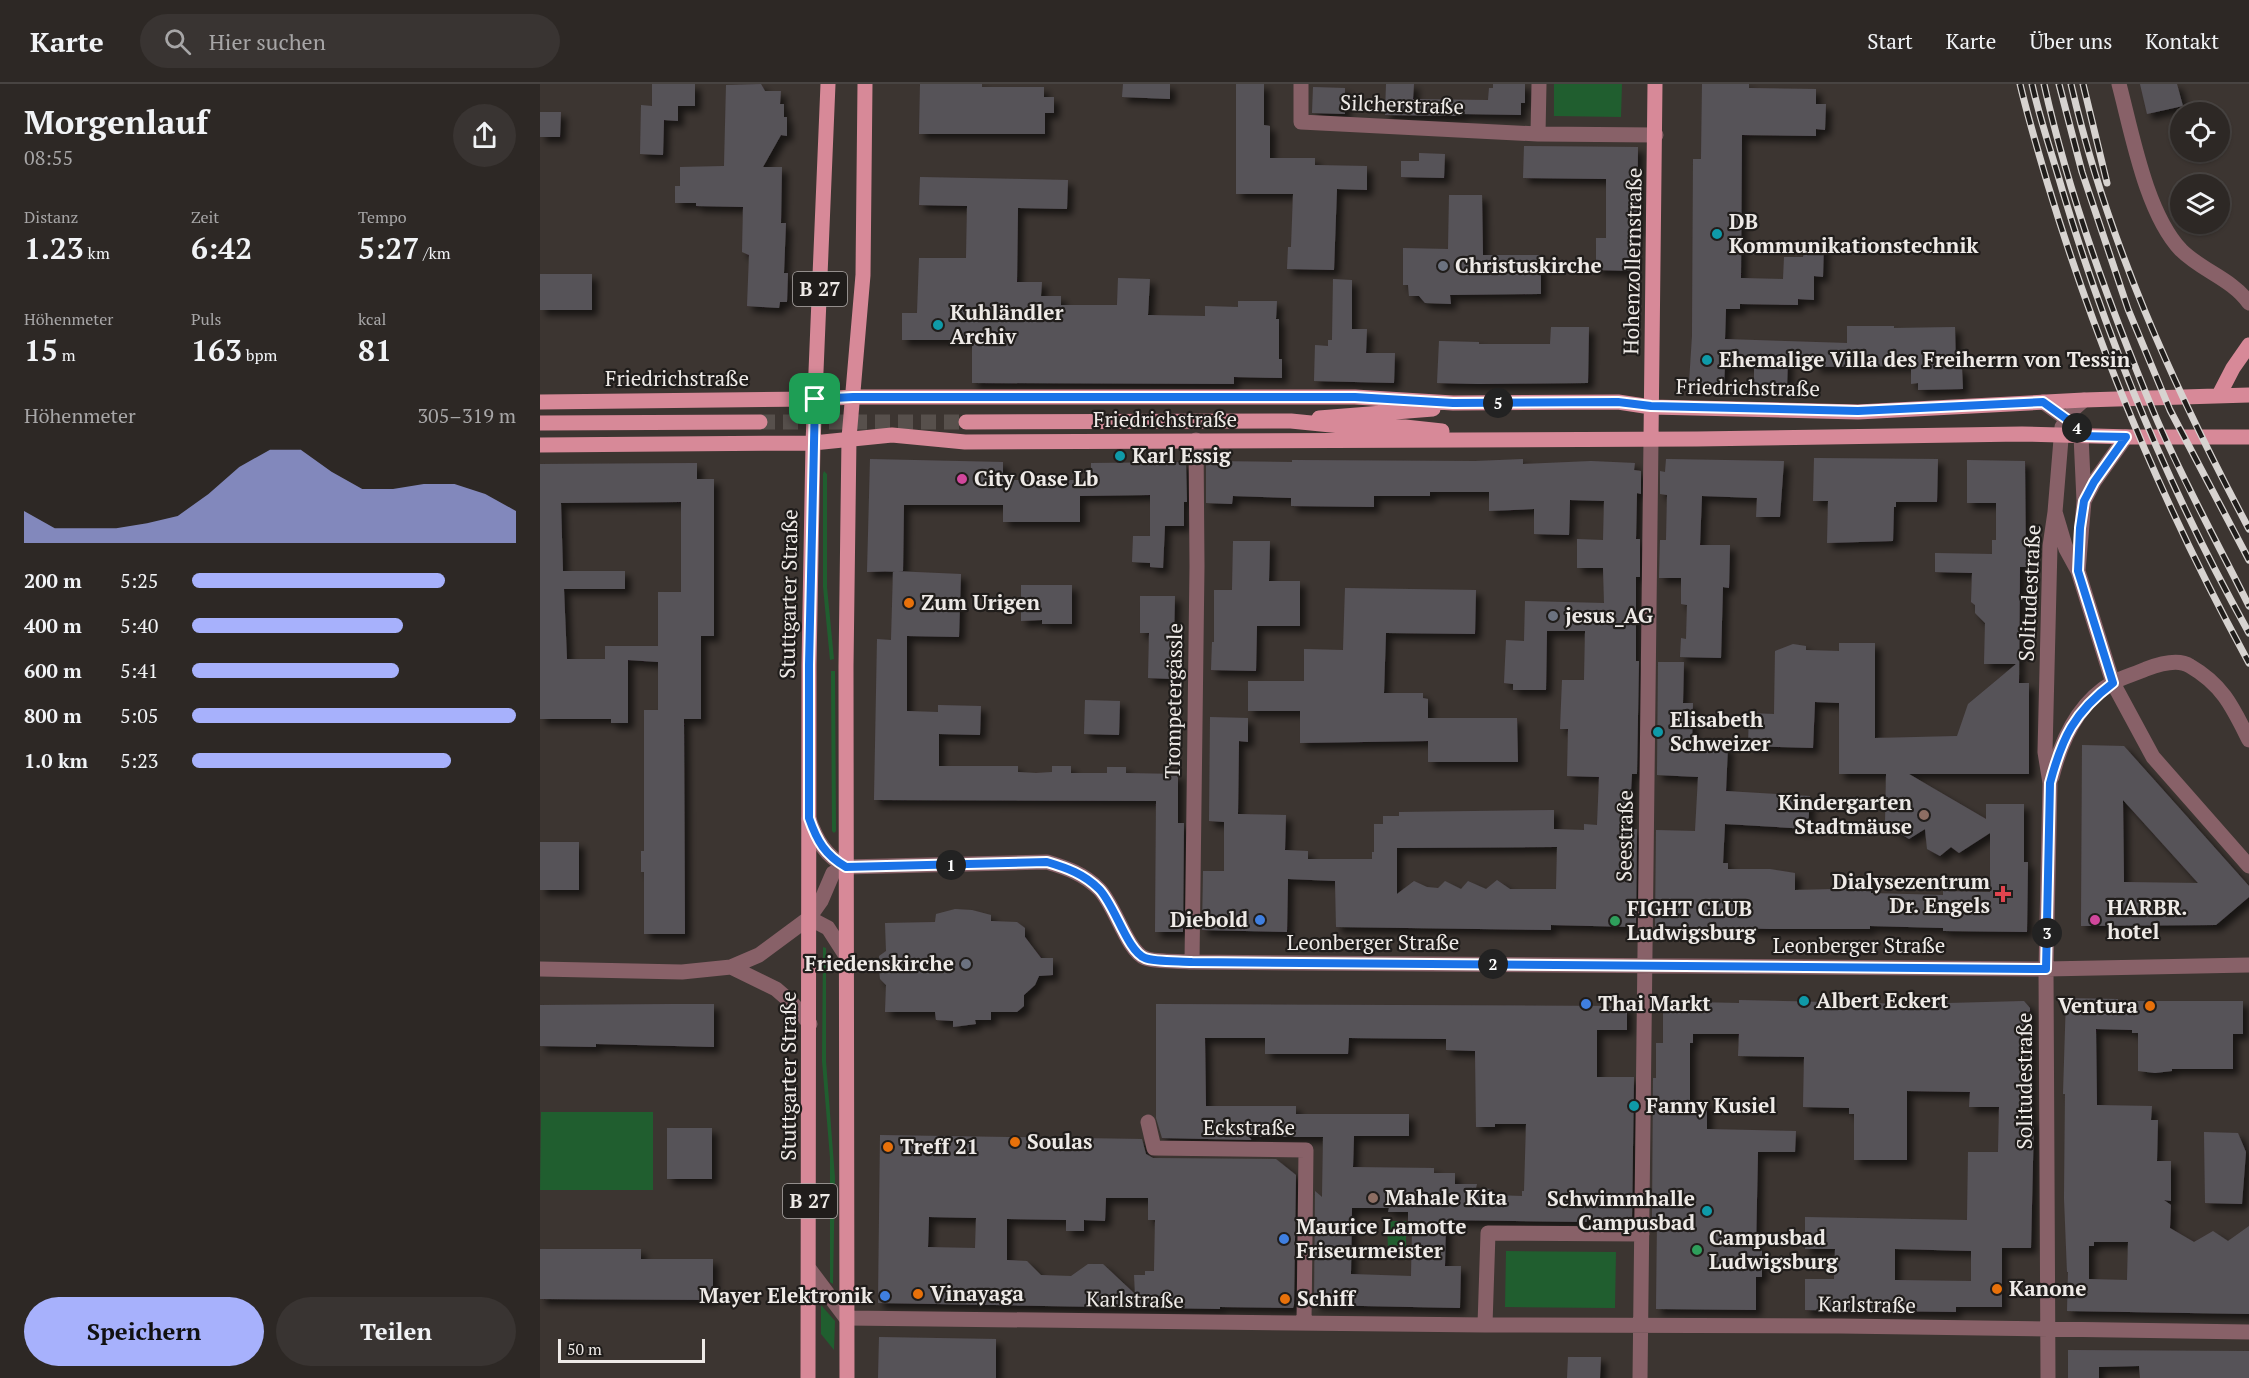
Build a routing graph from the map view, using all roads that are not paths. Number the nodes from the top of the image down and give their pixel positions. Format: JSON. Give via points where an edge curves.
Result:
{"nodes":[{"id":1,"x":828,"y":84,"type":"edge"},
{"id":2,"x":865,"y":84,"type":"edge"},
{"id":3,"x":1301,"y":84,"type":"edge"},
{"id":4,"x":1539,"y":84,"type":"edge"},
{"id":5,"x":1655,"y":84,"type":"edge"},
{"id":6,"x":2119,"y":84,"type":"edge"},
{"id":7,"x":1538,"y":134,"type":"junction"},
{"id":8,"x":1656,"y":135,"type":"junction"},
{"id":9,"x":2249,"y":303,"type":"edge"},
{"id":10,"x":2249,"y":345,"type":"edge"},
{"id":11,"x":2219,"y":395,"type":"junction"},
{"id":12,"x":2249,"y":395,"type":"edge"},
{"id":13,"x":853,"y":397,"type":"junction"},
{"id":14,"x":815,"y":399,"type":"junction"},
{"id":15,"x":2084,"y":400,"type":"junction"},
{"id":16,"x":540,"y":402,"type":"edge"},
{"id":17,"x":2043,"y":402,"type":"junction"},
{"id":18,"x":1453,"y":403,"type":"junction"},
{"id":19,"x":1651,"y":406,"type":"junction"},
{"id":20,"x":2067,"y":418,"type":"junction"},
{"id":21,"x":1291,"y":421,"type":"junction"},
{"id":22,"x":760,"y":422,"type":"tunnel mouth"},
{"id":23,"x":966,"y":422,"type":"tunnel mouth"},
{"id":24,"x":540,"y":423,"type":"edge"},
{"id":25,"x":2060,"y":435,"type":"junction"},
{"id":26,"x":2081,"y":436,"type":"junction"},
{"id":27,"x":2126,"y":437,"type":"junction"},
{"id":28,"x":2249,"y":437,"type":"edge"},
{"id":29,"x":849,"y":438,"type":"junction"},
{"id":30,"x":1481,"y":439,"type":"junction"},
{"id":31,"x":1651,"y":439,"type":"junction"},
{"id":32,"x":1196,"y":440,"type":"junction"},
{"id":33,"x":813,"y":443,"type":"junction"},
{"id":34,"x":540,"y":445,"type":"edge"},
{"id":35,"x":2084,"y":501,"type":"junction"},
{"id":36,"x":2055,"y":512,"type":"junction"},
{"id":37,"x":2078,"y":571,"type":"junction"},
{"id":38,"x":2113,"y":683,"type":"junction"},
{"id":39,"x":2249,"y":740,"type":"edge"},
{"id":40,"x":2050,"y":783,"type":"junction"},
{"id":41,"x":809,"y":818,"type":"junction"},
{"id":42,"x":2249,"y":866,"type":"edge"},
{"id":43,"x":846,"y":867,"type":"junction"},
{"id":44,"x":809,"y":918,"type":"junction"},
{"id":45,"x":846,"y":956,"type":"junction"},
{"id":46,"x":1192,"y":962,"type":"junction"},
{"id":47,"x":2249,"y":965,"type":"edge"},
{"id":48,"x":1645,"y":966,"type":"junction"},
{"id":49,"x":731,"y":967,"type":"junction"},
{"id":50,"x":540,"y":969,"type":"edge"},
{"id":51,"x":2046,"y":969,"type":"junction"},
{"id":52,"x":810,"y":1024,"type":"junction"},
{"id":53,"x":1148,"y":1122,"type":"dead end"},
{"id":54,"x":1642,"y":1234,"type":"junction"},
{"id":55,"x":810,"y":1270,"type":"junction"},
{"id":56,"x":846,"y":1318,"type":"junction"},
{"id":57,"x":1304,"y":1323,"type":"junction"},
{"id":58,"x":1641,"y":1324,"type":"junction"},
{"id":59,"x":1485,"y":1325,"type":"junction"},
{"id":60,"x":2047,"y":1329,"type":"junction"},
{"id":61,"x":2249,"y":1332,"type":"edge"},
{"id":62,"x":808,"y":1378,"type":"edge"},
{"id":63,"x":847,"y":1378,"type":"edge"},
{"id":64,"x":1640,"y":1378,"type":"edge"},
{"id":65,"x":2048,"y":1378,"type":"edge"}],
"edges":[{"from":1,"to":14,"type":"main road","name":"Stuttgarter Straße","number":"B 27"},
{"from":2,"to":13,"type":"main road","number":"B 27","via":[[863,275]]},
{"from":3,"to":7,"type":"street","name":"Silcherstraße","via":[[1301,122]]},
{"from":4,"to":7,"type":"street"},
{"from":5,"to":8,"type":"main road","name":"Hohenzollernstraße"},
{"from":6,"to":9,"type":"street","via":[[2149,190],[2170,236],[2198,264],[2234,286]]},
{"from":7,"to":8,"type":"street"},
{"from":8,"to":19,"type":"main road","name":"Hohenzollernstraße"},
{"from":10,"to":11,"type":"main road"},
{"from":11,"to":12,"type":"main road","name":"Friedrichstraße"},
{"from":11,"to":15,"type":"main road","name":"Friedrichstraße"},
{"from":13,"to":14,"type":"main road"},
{"from":13,"to":18,"type":"main road","name":"Friedrichstraße","via":[[1355,397]]},
{"from":13,"to":29,"type":"main road","number":"B 27"},
{"from":14,"to":16,"type":"main road","name":"Friedrichstraße"},
{"from":14,"to":33,"type":"main road","name":"Stuttgarter Straße","number":"B 27"},
{"from":15,"to":17,"type":"main road","name":"Friedrichstraße"},
{"from":15,"to":20,"type":"street"},
{"from":17,"to":19,"type":"main road","name":"Friedrichstraße","via":[[1858,411]]},
{"from":17,"to":20,"type":"street"},
{"from":18,"to":19,"type":"main road","name":"Friedrichstraße","via":[[1618,402]]},
{"from":18,"to":21,"type":"main road","name":"Friedrichstraße","via":[[1425,411]]},
{"from":19,"to":31,"type":"main road","name":"Hohenzollernstraße"},
{"from":20,"to":25,"type":"street"},
{"from":20,"to":26,"type":"street"},
{"from":21,"to":23,"type":"main road","name":"Friedrichstraße"},
{"from":21,"to":30,"type":"main road","name":"Friedrichstraße","via":[[1405,427]]},
{"from":22,"to":24,"type":"main road","name":"Friedrichstraße"},
{"from":25,"to":26,"type":"main road","name":"Friedrichstraße"},
{"from":25,"to":31,"type":"main road","name":"Friedrichstraße"},
{"from":25,"to":36,"type":"street"},
{"from":26,"to":27,"type":"main road","name":"Friedrichstraße"},
{"from":26,"to":35,"type":"street"},
{"from":27,"to":28,"type":"main road","name":"Friedrichstraße"},
{"from":27,"to":35,"type":"street"},
{"from":29,"to":32,"type":"main road","name":"Friedrichstraße","via":[[892,435],[965,442]]},
{"from":29,"to":33,"type":"main road"},
{"from":29,"to":43,"type":"main road","number":"B 27"},
{"from":30,"to":31,"type":"main road","name":"Friedrichstraße"},
{"from":30,"to":32,"type":"main road","name":"Friedrichstraße"},
{"from":31,"to":48,"type":"street","name":"Seestraße"},
{"from":32,"to":46,"type":"street","name":"Trompetergässle"},
{"from":33,"to":34,"type":"main road"},
{"from":33,"to":41,"type":"main road","name":"Stuttgarter Straße","number":"B 27"},
{"from":35,"to":37,"type":"street"},
{"from":36,"to":37,"type":"street","via":[[2063,543]]},
{"from":36,"to":40,"type":"street","name":"Solitudestraße","via":[[2050,546],[2045,752]]},
{"from":37,"to":38,"type":"street"},
{"from":38,"to":39,"type":"street","name":"Solitudestraße","via":[[2162,663],[2188,664],[2222,690]]},
{"from":38,"to":40,"type":"street","name":"Solitudestraße","via":[[2074,720],[2057,755]]},
{"from":38,"to":42,"type":"street","via":[[2153,757]]},
{"from":40,"to":51,"type":"street","name":"Solitudestraße"},
{"from":41,"to":43,"type":"street","name":"Stuttgarter Straße","via":[[824,851]]},
{"from":41,"to":44,"type":"main road","name":"Stuttgarter Straße","number":"B 27"},
{"from":43,"to":44,"type":"street","via":[[833,873]]},
{"from":43,"to":45,"type":"main road","number":"B 27"},
{"from":43,"to":46,"type":"street","name":"Leonberger Straße","via":[[1047,862],[1076,870],[1101,890],[1131,946],[1145,958]]},
{"from":44,"to":45,"type":"street","via":[[828,928]]},
{"from":44,"to":49,"type":"street","via":[[759,955]]},
{"from":44,"to":52,"type":"main road","name":"Stuttgarter Straße","number":"B 27"},
{"from":45,"to":56,"type":"main road","number":"B 27"},
{"from":46,"to":48,"type":"street","name":"Leonberger Straße"},
{"from":47,"to":51,"type":"street","name":"Leonberger Straße"},
{"from":48,"to":51,"type":"street","name":"Leonberger Straße"},
{"from":48,"to":54,"type":"street","name":"Seestraße"},
{"from":49,"to":50,"type":"street","via":[[682,972]]},
{"from":49,"to":52,"type":"street","via":[[776,989]]},
{"from":51,"to":60,"type":"street","name":"Solitudestraße"},
{"from":52,"to":55,"type":"main road","name":"Stuttgarter Straße","number":"B 27"},
{"from":53,"to":57,"type":"street","name":"Eckstraße","via":[[1154,1148],[1306,1149]]},
{"from":54,"to":58,"type":"street","name":"Seestraße"},
{"from":54,"to":59,"type":"street","via":[[1488,1233]]},
{"from":55,"to":56,"type":"street"},
{"from":55,"to":62,"type":"main road","name":"Stuttgarter Straße","number":"B 27"},
{"from":56,"to":57,"type":"street","name":"Karlstraße"},
{"from":56,"to":63,"type":"main road","number":"B 27"},
{"from":57,"to":59,"type":"street","name":"Karlstraße"},
{"from":58,"to":59,"type":"street","name":"Karlstraße"},
{"from":58,"to":60,"type":"street","name":"Karlstraße"},
{"from":58,"to":64,"type":"street","name":"Seestraße"},
{"from":60,"to":61,"type":"street","name":"Karlstraße"},
{"from":60,"to":65,"type":"street","name":"Solitudestraße"}]}
